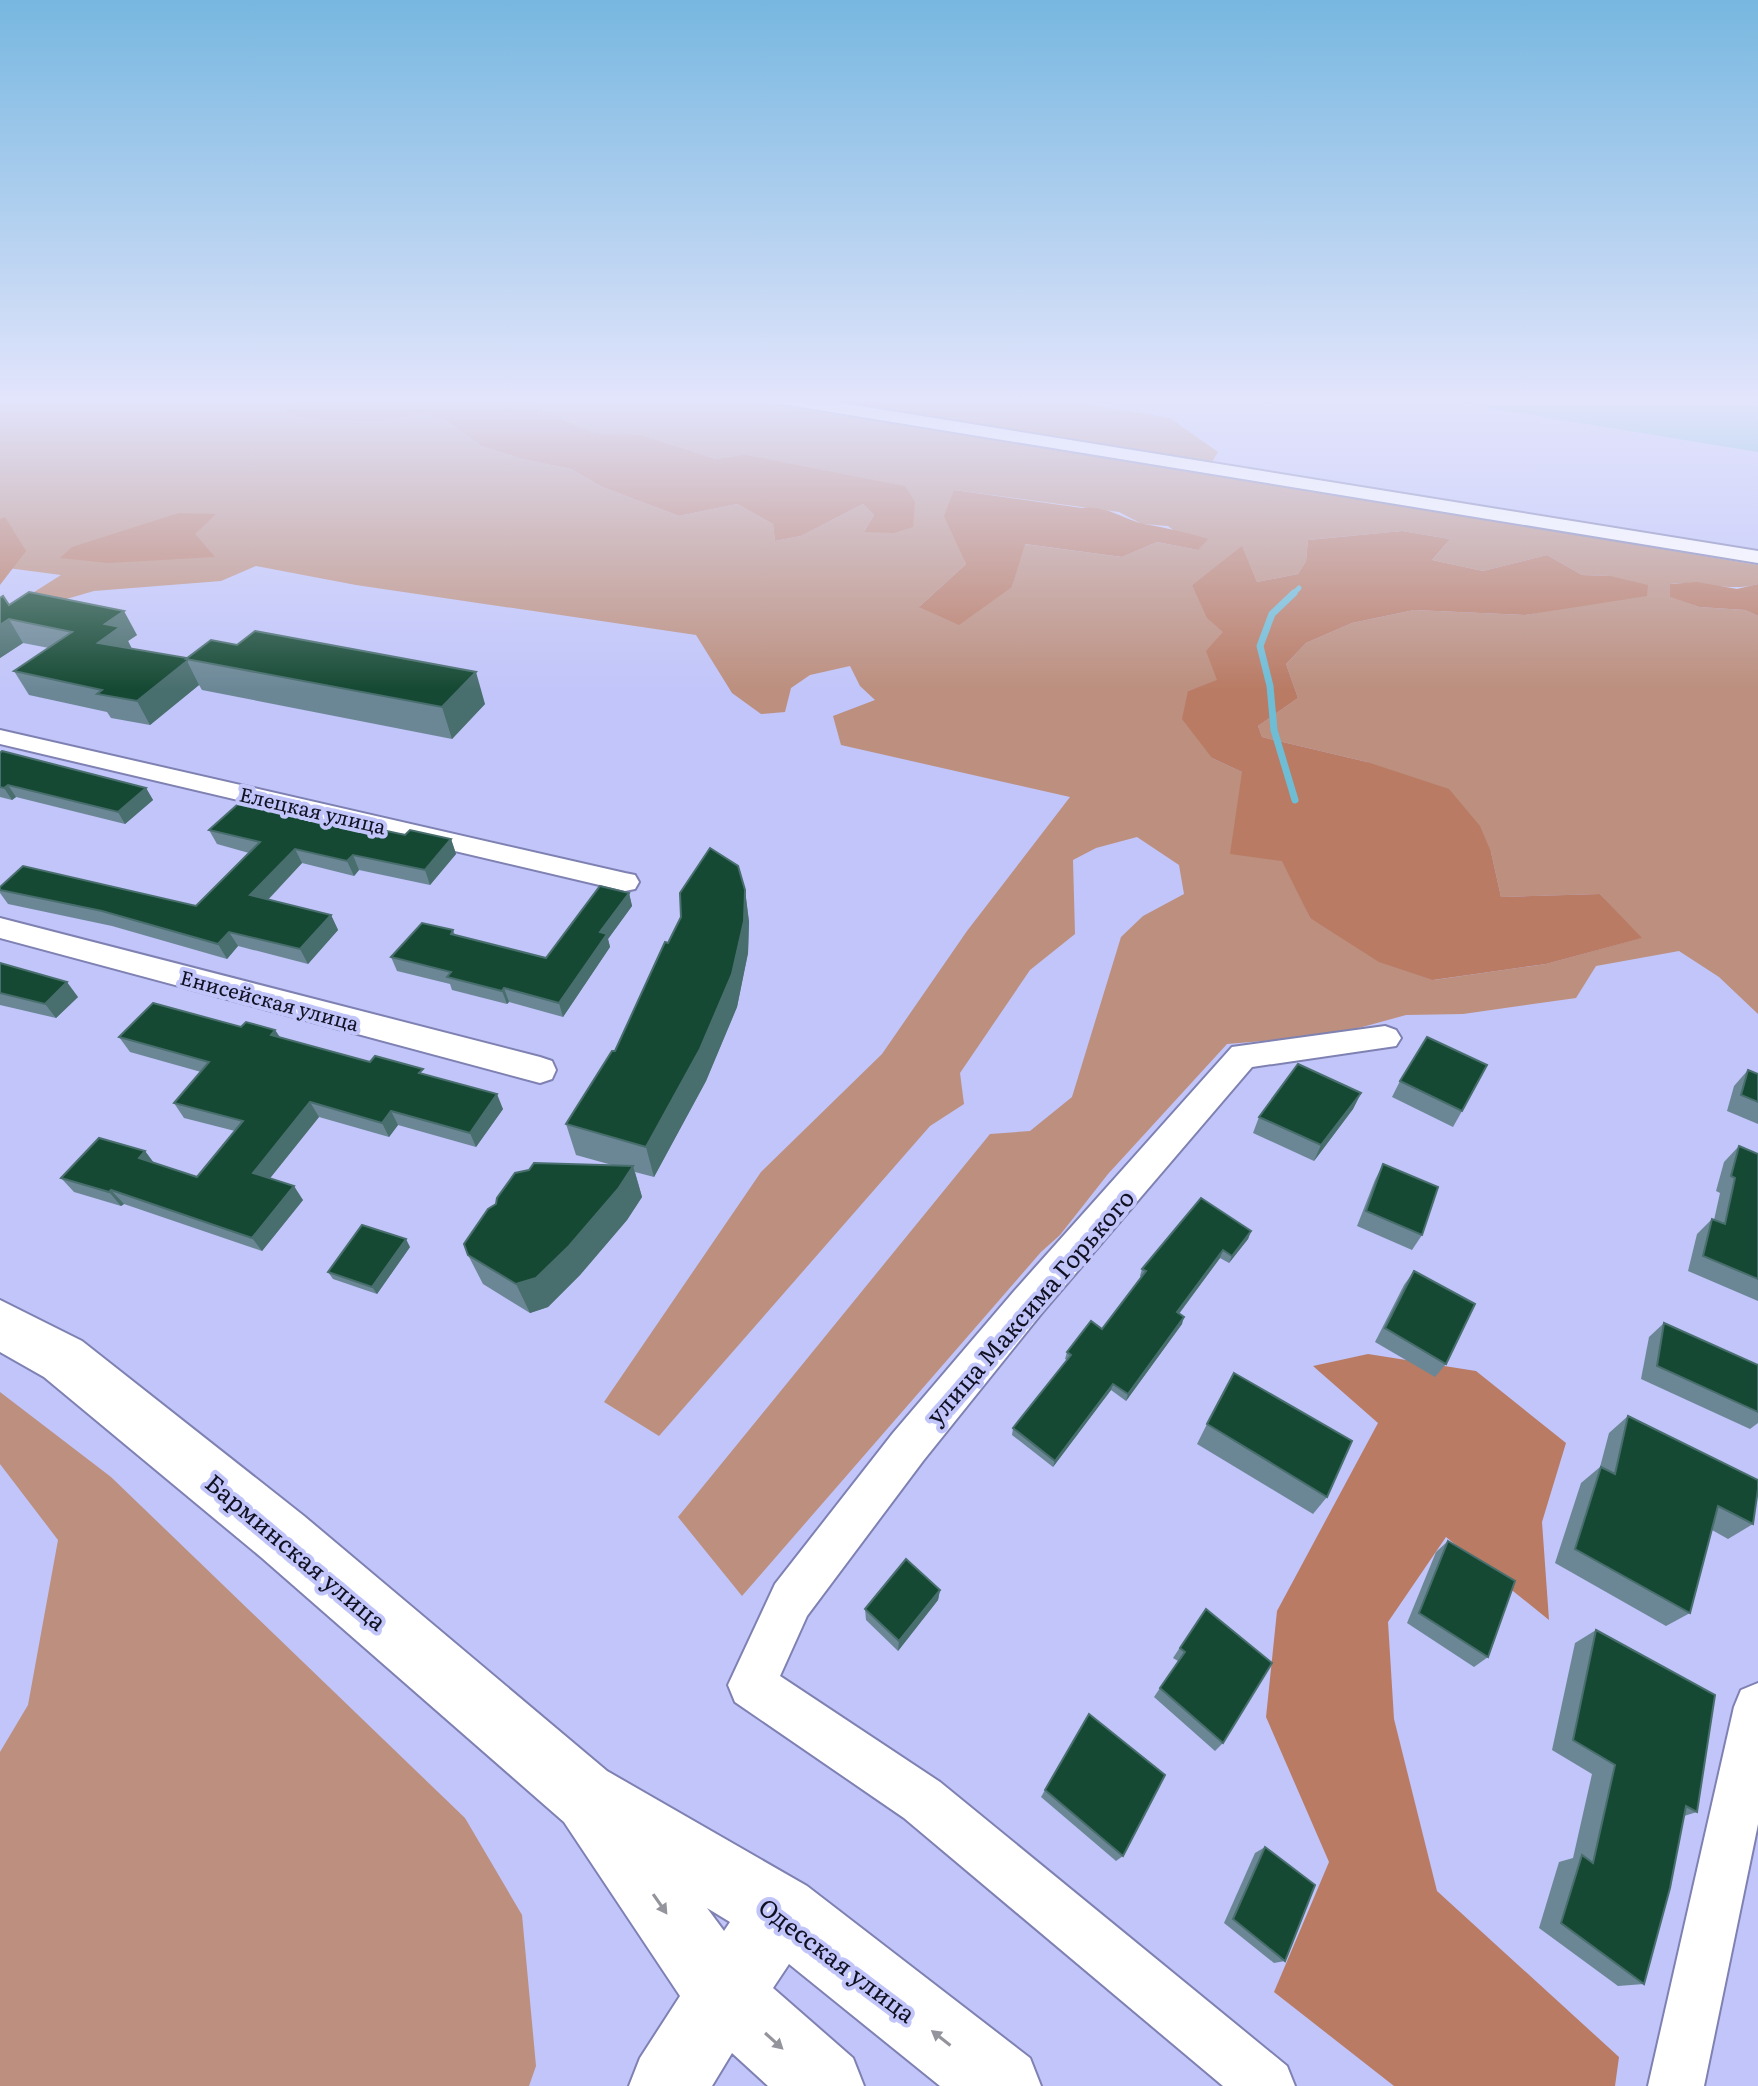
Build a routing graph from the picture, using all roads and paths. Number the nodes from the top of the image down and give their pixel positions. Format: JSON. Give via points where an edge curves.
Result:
{"nodes":[{"id":1,"x":1379,"y":495,"type":"edge"},
{"id":2,"x":1758,"y":557,"type":"edge"},
{"id":3,"x":0,"y":737,"type":"edge"},
{"id":4,"x":625,"y":882,"type":"dead end"},
{"id":5,"x":0,"y":928,"type":"edge"},
{"id":6,"x":1385,"y":1038,"type":"dead end"},
{"id":7,"x":540,"y":1070,"type":"dead end"},
{"id":8,"x":0,"y":1324,"type":"edge"},
{"id":9,"x":1758,"y":1707,"type":"edge"},
{"id":10,"x":583,"y":1795,"type":"junction"},
{"id":11,"x":781,"y":1912,"type":"junction"},
{"id":12,"x":724,"y":1995,"type":"junction"},
{"id":13,"x":668,"y":2086,"type":"edge"},
{"id":14,"x":825,"y":2086,"type":"edge"},
{"id":15,"x":1002,"y":2086,"type":"edge"},
{"id":16,"x":1267,"y":2086,"type":"edge"},
{"id":17,"x":1676,"y":2086,"type":"edge"}],
"edges":[{"from":1,"to":2,"type":"street"},
{"from":3,"to":4,"type":"street","name":"Елецкая улица"},
{"from":5,"to":7,"type":"street","name":"Енисейская улица"},
{"from":6,"to":16,"type":"street","name":"улица Максима Горького","via":[[1243,1056],[908,1447],[791,1600],[752,1685],[922,1800]]},
{"from":8,"to":10,"type":"main road","name":"Барминская улица","via":[[76,1368],[283,1537]]},
{"from":9,"to":17,"type":"street"},
{"from":10,"to":11,"type":"main road","name":"Одесская улица"},
{"from":10,"to":12,"type":"main road","one_way":true},
{"from":11,"to":12,"type":"main road"},
{"from":15,"to":11,"type":"main road","name":"Одесская улица","one_way":true},
{"from":12,"to":13,"type":"main road"},
{"from":12,"to":14,"type":"main road","one_way":true}]}
